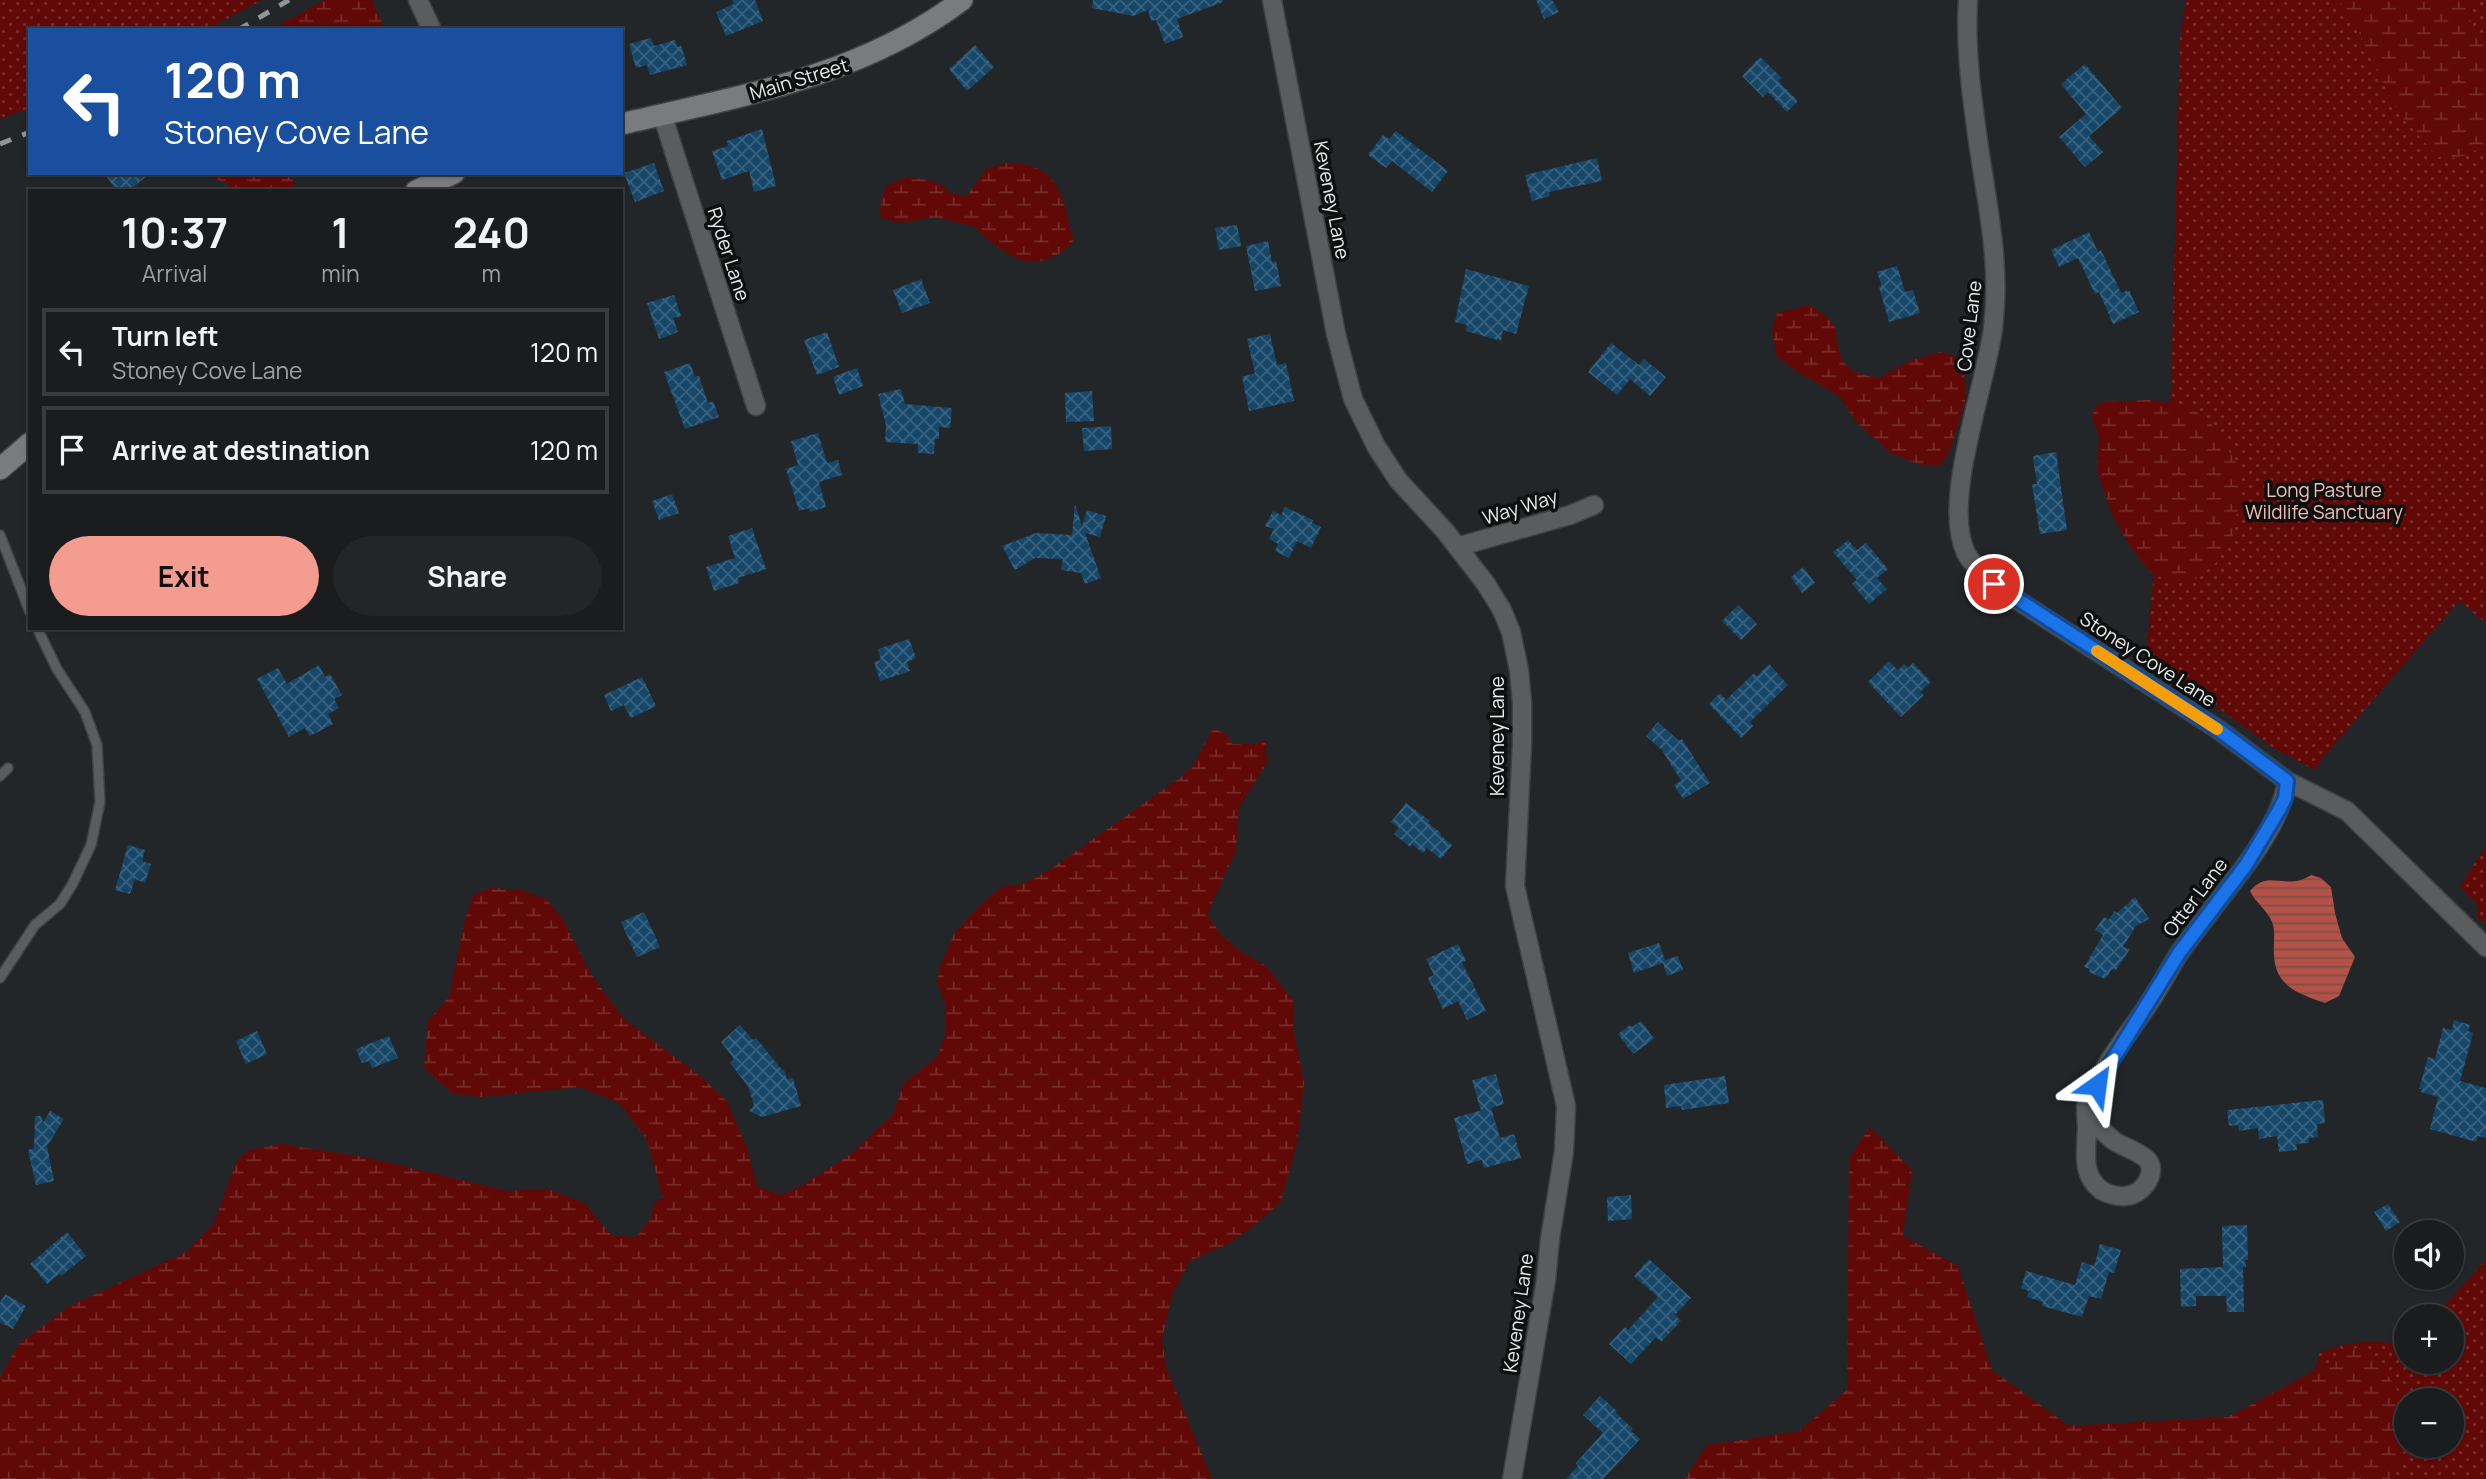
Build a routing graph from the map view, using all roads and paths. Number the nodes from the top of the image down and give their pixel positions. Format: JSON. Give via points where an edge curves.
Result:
{"nodes":[{"id":1,"x":962,"y":0,"type":"edge"},
{"id":2,"x":1272,"y":0,"type":"edge"},
{"id":3,"x":1968,"y":0,"type":"edge"},
{"id":4,"x":663,"y":114,"type":"junction"},
{"id":5,"x":623,"y":124,"type":"edge"},
{"id":6,"x":450,"y":175,"type":"edge"},
{"id":7,"x":420,"y":189,"type":"edge"},
{"id":8,"x":756,"y":406,"type":"dead end"},
{"id":9,"x":28,"y":445,"type":"edge"},
{"id":10,"x":0,"y":469,"type":"edge"},
{"id":11,"x":1594,"y":505,"type":"dead end"},
{"id":12,"x":0,"y":535,"type":"edge"},
{"id":13,"x":1457,"y":547,"type":"junction"},
{"id":14,"x":1977,"y":569,"type":"joint"},
{"id":15,"x":28,"y":607,"type":"edge"},
{"id":16,"x":38,"y":630,"type":"edge"},
{"id":17,"x":8,"y":768,"type":"dead end"},
{"id":18,"x":0,"y":776,"type":"edge"},
{"id":19,"x":2287,"y":781,"type":"junction"},
{"id":20,"x":2486,"y":947,"type":"edge"},
{"id":21,"x":0,"y":978,"type":"edge"},
{"id":22,"x":2086,"y":1107,"type":"junction"},
{"id":23,"x":1512,"y":1479,"type":"edge"}],
"edges":[{"from":1,"to":4,"type":"main road","name":"Main Street","via":[[918,31],[841,67],[764,91]]},
{"from":2,"to":13,"type":"street","name":"Keveney Lane","via":[[1336,334],[1353,399],[1398,480]]},
{"from":3,"to":14,"type":"street","name":"Cove Lane","via":[[1966,38],[1997,268],[1993,330],[1959,497],[1960,530]]},
{"from":4,"to":5,"type":"main road","name":"Main Street"},
{"from":4,"to":8,"type":"street","name":"Ryder Lane"},
{"from":6,"to":7,"type":"main road"},
{"from":9,"to":10,"type":"main road"},
{"from":11,"to":13,"type":"street","name":"Way Way"},
{"from":12,"to":15,"type":"lane"},
{"from":13,"to":23,"type":"street","name":"Keveney Lane","via":[[1502,610],[1519,670],[1522,744],[1515,886],[1566,1106],[1546,1280]]},
{"from":14,"to":19,"type":"street","name":"Stoney Cove Lane","via":[[2219,730]]},
{"from":16,"to":21,"type":"lane","via":[[85,712],[97,745],[100,802],[91,845],[61,905],[35,925]]},
{"from":17,"to":18,"type":"lane"},
{"from":19,"to":20,"type":"street","name":"Stoney Cove Lane","via":[[2347,811]]},
{"from":19,"to":22,"type":"street","name":"Otter Lane","via":[[2285,798],[2251,857],[2179,953],[2109,1062]]},
{"from":22,"to":22,"type":"street","name":"Otter Lane","via":[[2086,1169],[2093,1182],[2114,1195],[2136,1193],[2150,1176],[2147,1159],[2115,1142],[2098,1127]]}]}
